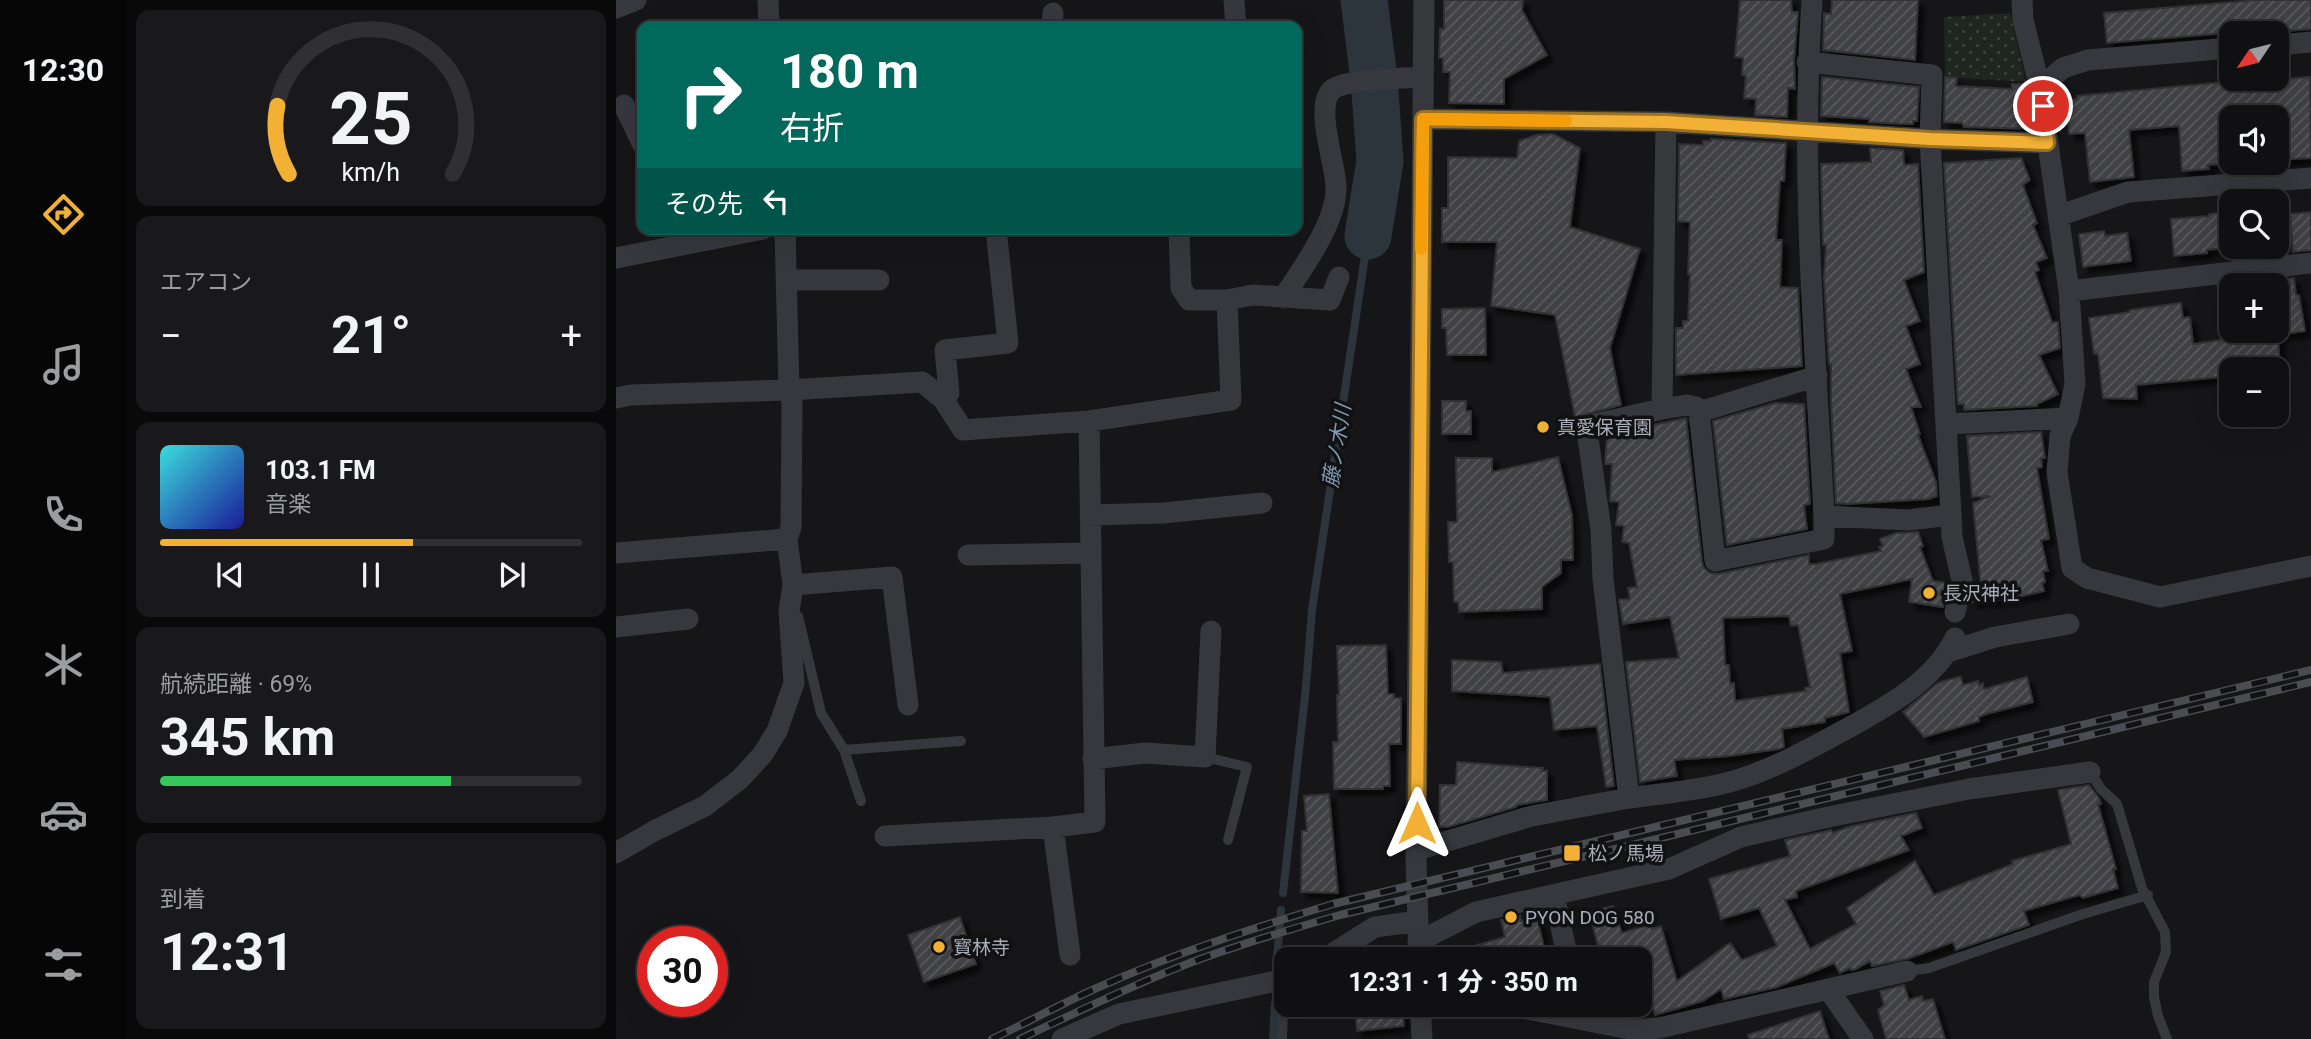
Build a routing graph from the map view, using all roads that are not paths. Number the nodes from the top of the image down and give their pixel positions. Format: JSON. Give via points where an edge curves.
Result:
{"nodes":[{"id":1,"x":636,"y":0,"type":"edge"},
{"id":2,"x":768,"y":0,"type":"edge"},
{"id":3,"x":1234,"y":0,"type":"edge"},
{"id":4,"x":1424,"y":0,"type":"edge"},
{"id":5,"x":1812,"y":0,"type":"edge"},
{"id":6,"x":2022,"y":0,"type":"edge"},
{"id":7,"x":616,"y":8,"type":"edge"},
{"id":8,"x":769,"y":21,"type":"edge"},
{"id":9,"x":1236,"y":21,"type":"edge"},
{"id":10,"x":2311,"y":42,"type":"edge"},
{"id":11,"x":2289,"y":44,"type":"edge"},
{"id":12,"x":2219,"y":49,"type":"edge"},
{"id":13,"x":1807,"y":62,"type":"junction"},
{"id":14,"x":1423,"y":77,"type":"junction"},
{"id":15,"x":2040,"y":88,"type":"junction"},
{"id":16,"x":624,"y":105,"type":"dead end"},
{"id":17,"x":1423,"y":119,"type":"junction"},
{"id":18,"x":1666,"y":122,"type":"junction"},
{"id":19,"x":637,"y":126,"type":"edge"},
{"id":20,"x":1806,"y":132,"type":"junction"},
{"id":21,"x":1930,"y":139,"type":"junction"},
{"id":22,"x":2047,"y":143,"type":"junction"},
{"id":23,"x":2311,"y":178,"type":"edge"},
{"id":24,"x":2058,"y":216,"type":"junction"},
{"id":25,"x":733,"y":235,"type":"edge"},
{"id":26,"x":785,"y":235,"type":"edge"},
{"id":27,"x":997,"y":235,"type":"edge"},
{"id":28,"x":1179,"y":235,"type":"edge"},
{"id":29,"x":616,"y":258,"type":"edge"},
{"id":30,"x":2311,"y":263,"type":"edge"},
{"id":31,"x":1339,"y":277,"type":"dead end"},
{"id":32,"x":786,"y":280,"type":"junction"},
{"id":33,"x":879,"y":280,"type":"dead end"},
{"id":34,"x":2069,"y":291,"type":"junction"},
{"id":35,"x":1283,"y":298,"type":"junction"},
{"id":36,"x":1227,"y":300,"type":"junction"},
{"id":37,"x":1817,"y":376,"type":"junction"},
{"id":38,"x":789,"y":390,"type":"junction"},
{"id":39,"x":616,"y":398,"type":"edge"},
{"id":40,"x":943,"y":399,"type":"junction"},
{"id":41,"x":1662,"y":409,"type":"junction"},
{"id":42,"x":1699,"y":412,"type":"junction"},
{"id":43,"x":2068,"y":418,"type":"junction"},
{"id":44,"x":1088,"y":421,"type":"junction"},
{"id":45,"x":1946,"y":424,"type":"junction"},
{"id":46,"x":1262,"y":503,"type":"dead end"},
{"id":47,"x":1090,"y":515,"type":"junction"},
{"id":48,"x":1951,"y":515,"type":"junction"},
{"id":49,"x":1825,"y":516,"type":"junction"},
{"id":50,"x":787,"y":539,"type":"junction"},
{"id":51,"x":616,"y":553,"type":"edge"},
{"id":52,"x":1090,"y":553,"type":"junction"},
{"id":53,"x":968,"y":555,"type":"dead end"},
{"id":54,"x":2311,"y":566,"type":"edge"},
{"id":55,"x":792,"y":589,"type":"junction"},
{"id":56,"x":1955,"y":612,"type":"dead end"},
{"id":57,"x":688,"y":619,"type":"dead end"},
{"id":58,"x":2069,"y":624,"type":"dead end"},
{"id":59,"x":616,"y":627,"type":"edge"},
{"id":60,"x":1211,"y":631,"type":"dead end"},
{"id":61,"x":908,"y":705,"type":"dead end"},
{"id":62,"x":961,"y":741,"type":"dead end"},
{"id":63,"x":844,"y":750,"type":"junction"},
{"id":64,"x":1205,"y":757,"type":"junction"},
{"id":65,"x":1093,"y":759,"type":"junction"},
{"id":66,"x":2090,"y":772,"type":"joint"},
{"id":67,"x":1629,"y":798,"type":"junction"},
{"id":68,"x":862,"y":800,"type":"dead end"},
{"id":69,"x":1053,"y":827,"type":"junction"},
{"id":70,"x":886,"y":836,"type":"dead end"},
{"id":71,"x":1228,"y":840,"type":"dead end"},
{"id":72,"x":1417,"y":850,"type":"junction"},
{"id":73,"x":616,"y":853,"type":"edge"},
{"id":74,"x":1553,"y":895,"type":"junction"},
{"id":75,"x":2148,"y":895,"type":"junction"},
{"id":76,"x":1418,"y":920,"type":"junction"},
{"id":77,"x":1343,"y":947,"type":"edge"},
{"id":78,"x":1419,"y":947,"type":"edge"},
{"id":79,"x":1425,"y":947,"type":"edge"},
{"id":80,"x":1565,"y":947,"type":"edge"},
{"id":81,"x":1070,"y":955,"type":"dead end"},
{"id":82,"x":1907,"y":971,"type":"joint"},
{"id":83,"x":1274,"y":981,"type":"edge"},
{"id":84,"x":1828,"y":989,"type":"junction"},
{"id":85,"x":1283,"y":1017,"type":"edge"},
{"id":86,"x":1423,"y":1017,"type":"edge"},
{"id":87,"x":1596,"y":1017,"type":"edge"},
{"id":88,"x":1062,"y":1039,"type":"edge"},
{"id":89,"x":1282,"y":1039,"type":"edge"},
{"id":90,"x":1422,"y":1039,"type":"edge"},
{"id":91,"x":1863,"y":1039,"type":"edge"},
{"id":92,"x":2167,"y":1039,"type":"edge"}],
"edges":[{"from":1,"to":7,"type":"street"},
{"from":2,"to":8,"type":"street"},
{"from":3,"to":9,"type":"street"},
{"from":4,"to":14,"type":"street"},
{"from":5,"to":13,"type":"street"},
{"from":6,"to":15,"type":"street"},
{"from":10,"to":11,"type":"street"},
{"from":12,"to":15,"type":"street","via":[[2088,61],[2063,68]]},
{"from":13,"to":20,"type":"street"},
{"from":13,"to":21,"type":"street","via":[[1933,75]]},
{"from":14,"to":17,"type":"street"},
{"from":14,"to":35,"type":"street","via":[[1354,82],[1334,87],[1325,97],[1337,188],[1323,234]]},
{"from":15,"to":22,"type":"street"},
{"from":16,"to":19,"type":"street"},
{"from":17,"to":18,"type":"street"},
{"from":17,"to":72,"type":"street"},
{"from":18,"to":20,"type":"street"},
{"from":18,"to":41,"type":"street"},
{"from":20,"to":21,"type":"street"},
{"from":20,"to":37,"type":"street"},
{"from":21,"to":22,"type":"street"},
{"from":21,"to":45,"type":"street"},
{"from":22,"to":24,"type":"street"},
{"from":23,"to":24,"type":"street","via":[[2128,192]]},
{"from":24,"to":34,"type":"street"},
{"from":25,"to":29,"type":"street"},
{"from":26,"to":32,"type":"street"},
{"from":27,"to":40,"type":"street","via":[[1008,343],[945,350],[949,393]]},
{"from":28,"to":36,"type":"street","via":[[1181,288],[1189,300]]},
{"from":30,"to":34,"type":"street"},
{"from":31,"to":35,"type":"street","via":[[1330,300]]},
{"from":32,"to":33,"type":"street"},
{"from":32,"to":38,"type":"street"},
{"from":34,"to":43,"type":"street","via":[[2076,384]]},
{"from":35,"to":36,"type":"street","via":[[1253,295]]},
{"from":36,"to":44,"type":"street","via":[[1231,400]]},
{"from":37,"to":42,"type":"street"},
{"from":37,"to":49,"type":"street"},
{"from":38,"to":39,"type":"street"},
{"from":38,"to":40,"type":"street","via":[[922,382]]},
{"from":38,"to":50,"type":"street","via":[[791,527]]},
{"from":40,"to":44,"type":"street","via":[[963,430]]},
{"from":41,"to":42,"type":"street","via":[[1687,405]]},
{"from":41,"to":67,"type":"street","via":[[1595,424],[1587,431]]},
{"from":42,"to":49,"type":"street","via":[[1716,561],[1824,539]]},
{"from":43,"to":45,"type":"street"},
{"from":43,"to":54,"type":"street","via":[[2060,436],[2057,472],[2072,568],[2087,578],[2160,597]]},
{"from":44,"to":47,"type":"street"},
{"from":45,"to":48,"type":"street"},
{"from":46,"to":47,"type":"street"},
{"from":47,"to":52,"type":"street"},
{"from":48,"to":49,"type":"street","via":[[1908,520]]},
{"from":48,"to":56,"type":"street","via":[[1962,580]]},
{"from":50,"to":51,"type":"street"},
{"from":50,"to":55,"type":"street"},
{"from":52,"to":53,"type":"street"},
{"from":52,"to":65,"type":"street"},
{"from":55,"to":61,"type":"street","via":[[892,577]]},
{"from":55,"to":63,"type":"lane","via":[[821,713]]},
{"from":55,"to":73,"type":"street","via":[[794,683],[764,754],[705,806]]},
{"from":57,"to":59,"type":"street"},
{"from":58,"to":67,"type":"street","via":[[1951,645],[1938,664],[1889,706],[1795,757],[1739,780]]},
{"from":60,"to":64,"type":"street"},
{"from":62,"to":63,"type":"lane"},
{"from":63,"to":68,"type":"lane"},
{"from":64,"to":65,"type":"street","via":[[1146,752]]},
{"from":64,"to":71,"type":"lane","via":[[1247,767]]},
{"from":65,"to":69,"type":"street","via":[[1095,822]]},
{"from":66,"to":74,"type":"street","via":[[1969,789],[1815,820],[1741,837],[1669,869]]},
{"from":66,"to":75,"type":"lane","via":[[2117,804]]},
{"from":67,"to":72,"type":"street","via":[[1532,816]]},
{"from":69,"to":70,"type":"street"},
{"from":69,"to":81,"type":"street"},
{"from":72,"to":76,"type":"street"},
{"from":74,"to":79,"type":"street","via":[[1476,912]]},
{"from":74,"to":80,"type":"street"},
{"from":75,"to":82,"type":"lane","via":[[1929,968]]},
{"from":75,"to":92,"type":"lane","via":[[2165,932],[2166,952],[2154,982],[2154,997]]},
{"from":76,"to":77,"type":"street","via":[[1375,927]]},
{"from":76,"to":78,"type":"street"},
{"from":82,"to":84,"type":"street"},
{"from":83,"to":88,"type":"street","via":[[1119,1014]]},
{"from":84,"to":87,"type":"street","via":[[1659,1028],[1635,1030]]},
{"from":84,"to":91,"type":"street"},
{"from":85,"to":89,"type":"lane"},
{"from":86,"to":90,"type":"street"}]}
